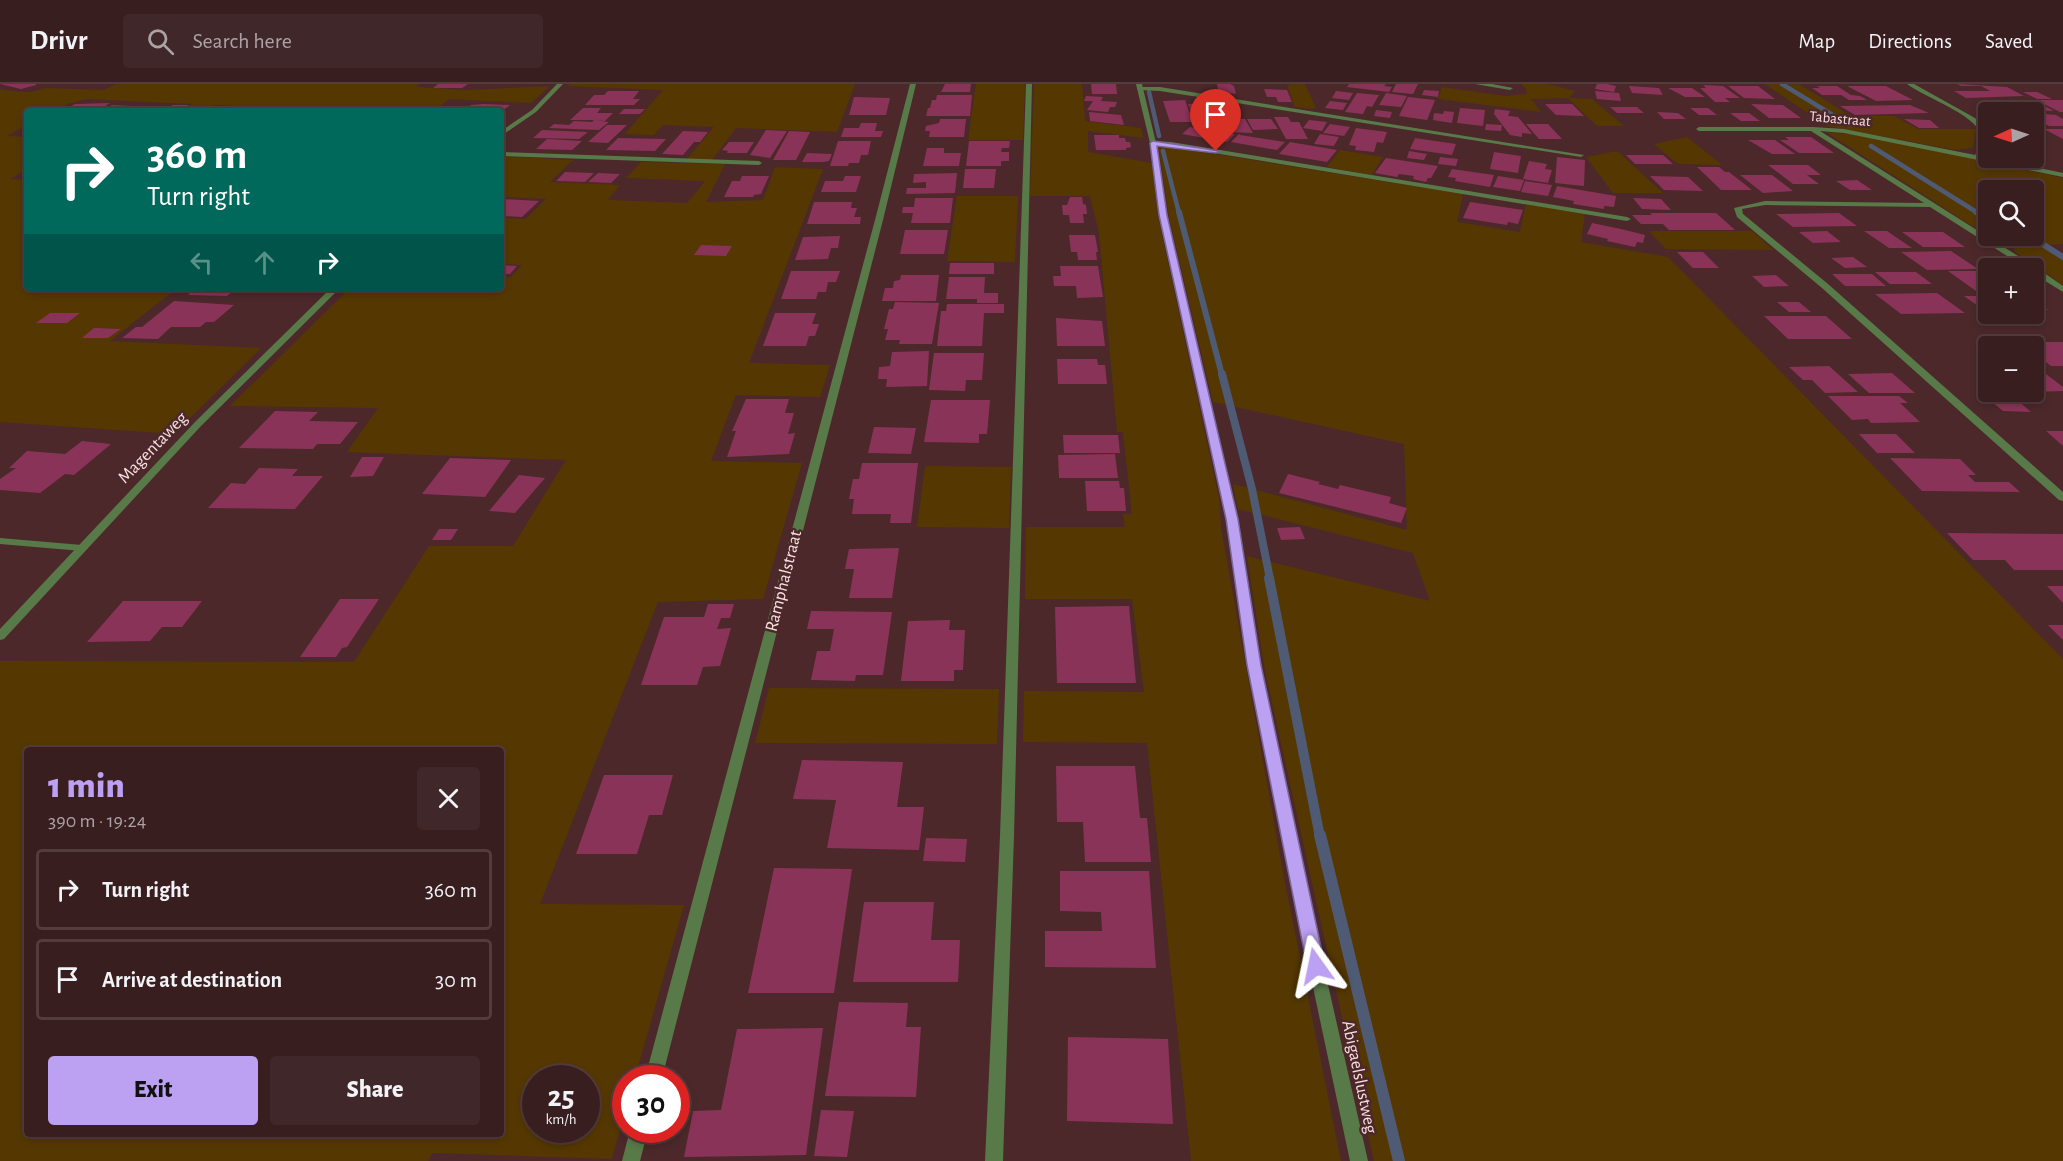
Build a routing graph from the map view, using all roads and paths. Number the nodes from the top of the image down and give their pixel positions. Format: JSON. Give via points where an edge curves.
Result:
{"nodes":[{"id":1,"x":560,"y":84,"type":"edge"},
{"id":2,"x":913,"y":84,"type":"edge"},
{"id":3,"x":1029,"y":84,"type":"edge"},
{"id":4,"x":1478,"y":84,"type":"edge"},
{"id":5,"x":1910,"y":84,"type":"edge"},
{"id":6,"x":1139,"y":86,"type":"edge"},
{"id":7,"x":1510,"y":88,"type":"dead end"},
{"id":8,"x":1699,"y":129,"type":"dead end"},
{"id":9,"x":1813,"y":129,"type":"junction"},
{"id":10,"x":504,"y":132,"type":"edge"},
{"id":11,"x":1153,"y":143,"type":"junction"},
{"id":12,"x":504,"y":154,"type":"edge"},
{"id":13,"x":1581,"y":155,"type":"dead end"},
{"id":14,"x":1977,"y":156,"type":"junction"},
{"id":15,"x":759,"y":163,"type":"dead end"},
{"id":16,"x":2063,"y":175,"type":"edge"},
{"id":17,"x":1932,"y":205,"type":"junction"},
{"id":18,"x":1628,"y":219,"type":"dead end"},
{"id":19,"x":2016,"y":258,"type":"edge"},
{"id":20,"x":2044,"y":277,"type":"edge"},
{"id":21,"x":2063,"y":290,"type":"edge"},
{"id":22,"x":333,"y":291,"type":"edge"},
{"id":23,"x":2063,"y":498,"type":"edge"},
{"id":24,"x":0,"y":541,"type":"edge"},
{"id":25,"x":82,"y":548,"type":"junction"},
{"id":26,"x":0,"y":636,"type":"edge"},
{"id":27,"x":656,"y":1065,"type":"edge"},
{"id":28,"x":636,"y":1143,"type":"edge"},
{"id":29,"x":631,"y":1161,"type":"edge"},
{"id":30,"x":994,"y":1161,"type":"edge"},
{"id":31,"x":1359,"y":1161,"type":"edge"}],
"edges":[{"from":1,"to":10,"type":"street","via":[[534,111]]},
{"from":2,"to":27,"type":"street","name":"Ramphalstraat"},
{"from":3,"to":30,"type":"street"},
{"from":4,"to":7,"type":"street"},
{"from":5,"to":14,"type":"street","via":[[1982,126],[1984,147]]},
{"from":6,"to":11,"type":"street","name":"Abigaelslustweg"},
{"from":6,"to":13,"type":"street"},
{"from":8,"to":9,"type":"street","name":"Tabastraat"},
{"from":9,"to":14,"type":"street","name":"Tabastraat","via":[[1870,135]]},
{"from":9,"to":17,"type":"street"},
{"from":11,"to":18,"type":"street"},
{"from":11,"to":31,"type":"street","name":"Abigaelslustweg","via":[[1163,215],[1232,519],[1254,665]]},
{"from":12,"to":15,"type":"street"},
{"from":14,"to":16,"type":"street","name":"Tabastraat"},
{"from":17,"to":19,"type":"street"},
{"from":17,"to":23,"type":"street","via":[[1765,203],[1738,208],[1740,214]]},
{"from":20,"to":21,"type":"street"},
{"from":22,"to":25,"type":"street","name":"Magentaweg","via":[[198,424]]},
{"from":24,"to":25,"type":"street"},
{"from":25,"to":26,"type":"street","name":"Magentaweg"},
{"from":28,"to":29,"type":"street"}]}
